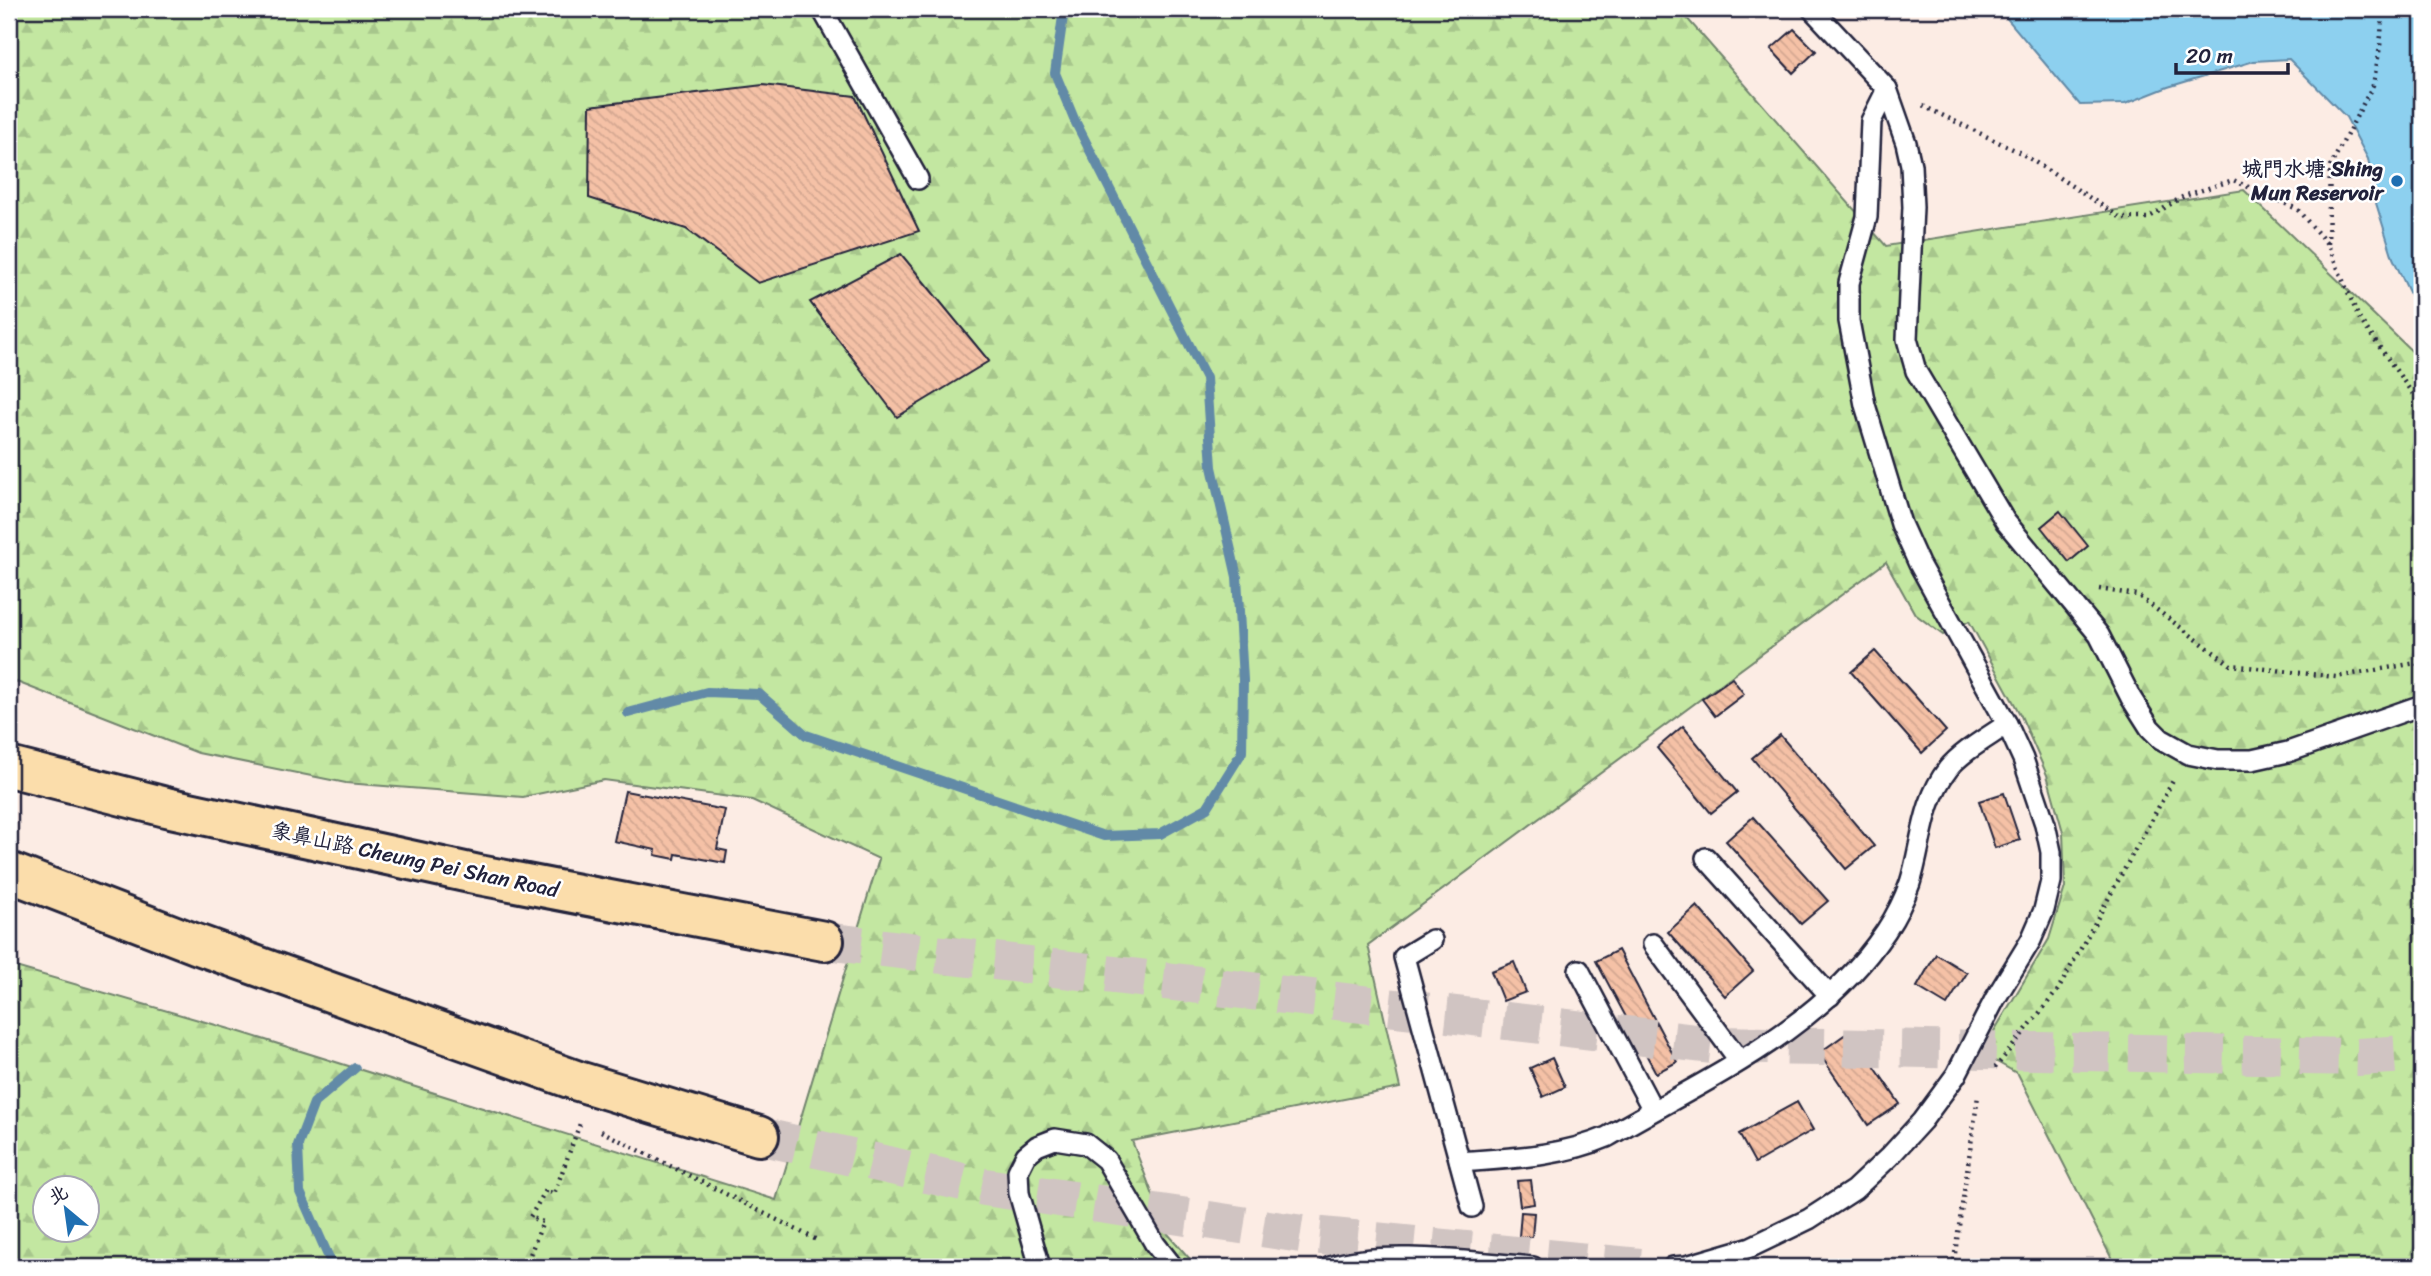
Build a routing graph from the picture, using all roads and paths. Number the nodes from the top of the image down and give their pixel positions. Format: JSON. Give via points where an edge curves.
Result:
{"nodes":[{"id":1,"x":822,"y":9,"type":"edge"},
{"id":2,"x":1812,"y":9,"type":"edge"},
{"id":3,"x":2383,"y":9,"type":"edge"},
{"id":4,"x":1887,"y":89,"type":"junction"},
{"id":5,"x":918,"y":179,"type":"dead end"},
{"id":6,"x":2328,"y":245,"type":"junction"},
{"id":7,"x":2422,"y":407,"type":"edge"},
{"id":8,"x":2137,"y":595,"type":"dead end"},
{"id":9,"x":2422,"y":671,"type":"edge"},
{"id":10,"x":2422,"y":705,"type":"edge"},
{"id":11,"x":2007,"y":724,"type":"junction"},
{"id":12,"x":2188,"y":754,"type":"junction"},
{"id":13,"x":9,"y":766,"type":"edge"},
{"id":14,"x":1706,"y":858,"type":"dead end"},
{"id":15,"x":9,"y":873,"type":"edge"},
{"id":16,"x":1432,"y":940,"type":"dead end"},
{"id":17,"x":824,"y":941,"type":"tunnel mouth"},
{"id":18,"x":1653,"y":944,"type":"dead end"},
{"id":19,"x":1579,"y":970,"type":"dead end"},
{"id":20,"x":1830,"y":996,"type":"junction"},
{"id":21,"x":1739,"y":1060,"type":"junction"},
{"id":22,"x":1988,"y":1076,"type":"dead end"},
{"id":23,"x":1979,"y":1087,"type":"dead end"},
{"id":24,"x":1653,"y":1110,"type":"junction"},
{"id":25,"x":759,"y":1136,"type":"tunnel mouth"},
{"id":26,"x":1460,"y":1162,"type":"junction"},
{"id":27,"x":1472,"y":1207,"type":"dead end"},
{"id":28,"x":819,"y":1241,"type":"dead end"},
{"id":29,"x":525,"y":1267,"type":"edge"},
{"id":30,"x":1040,"y":1267,"type":"edge"},
{"id":31,"x":1173,"y":1267,"type":"edge"},
{"id":32,"x":1330,"y":1267,"type":"edge"},
{"id":33,"x":1533,"y":1267,"type":"edge"},
{"id":34,"x":1673,"y":1267,"type":"edge"},
{"id":35,"x":1952,"y":1267,"type":"edge"}],
"edges":[{"from":1,"to":5,"type":"lane"},
{"from":2,"to":4,"type":"lane"},
{"from":3,"to":6,"type":"path","via":[[2372,85],[2330,167]]},
{"from":4,"to":6,"type":"path","via":[[2021,153],[2121,218],[2148,218],[2184,195],[2233,180],[2297,209]]},
{"from":4,"to":11,"type":"lane","via":[[1871,121],[1867,217],[1849,283],[1849,321],[1865,405],[1901,524]]},
{"from":4,"to":12,"type":"lane","via":[[1910,165],[1913,234],[1906,322],[1916,371],[2005,521],[2099,635],[2139,713],[2161,738]]},
{"from":6,"to":7,"type":"path","via":[[2359,318]]},
{"from":8,"to":9,"type":"path","via":[[2231,665],[2336,677],[2416,663]]},
{"from":10,"to":12,"type":"lane","via":[[2269,758],[2235,761]]},
{"from":11,"to":20,"type":"lane","via":[[1950,766],[1937,785],[1899,910]]},
{"from":11,"to":34,"type":"lane","via":[[2037,794],[2051,852],[2051,881],[2045,910],[2031,940],[1956,1074],[1922,1121],[1854,1190],[1809,1219],[1751,1247]]},
{"from":12,"to":22,"type":"path","via":[[2058,990]]},
{"from":13,"to":17,"type":"highway","name":"象鼻山路 Cheung Pei Shan Road","via":[[166,807],[479,876]]},
{"from":14,"to":20,"type":"lane"},
{"from":15,"to":25,"type":"highway","via":[[579,1081]]},
{"from":16,"to":26,"type":"lane","via":[[1404,957]]},
{"from":18,"to":21,"type":"lane"},
{"from":19,"to":24,"type":"lane"},
{"from":20,"to":21,"type":"lane","via":[[1805,1019]]},
{"from":21,"to":24,"type":"lane"},
{"from":23,"to":35,"type":"path"},
{"from":24,"to":26,"type":"lane","via":[[1582,1147]]},
{"from":26,"to":27,"type":"lane"},
{"from":28,"to":29,"type":"path","via":[[580,1120],[554,1194],[546,1190],[530,1217],[543,1222]]},
{"from":30,"to":31,"type":"lane","via":[[1019,1193],[1018,1171],[1026,1155],[1055,1139],[1086,1144],[1106,1160]]},
{"from":32,"to":33,"type":"lane","via":[[1425,1259]]}]}
